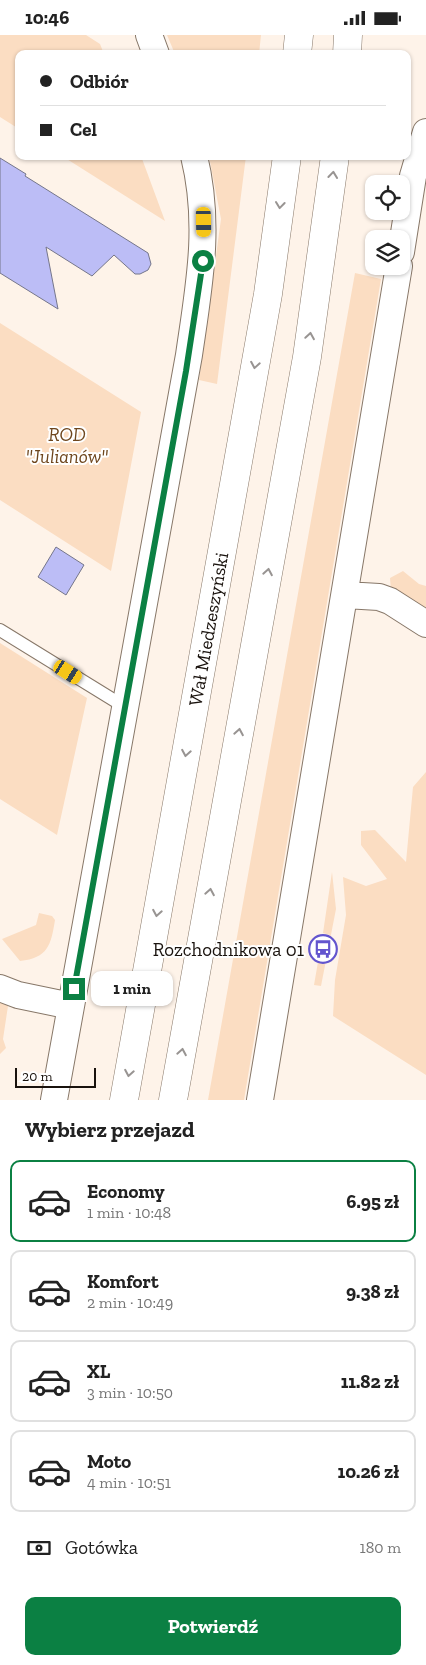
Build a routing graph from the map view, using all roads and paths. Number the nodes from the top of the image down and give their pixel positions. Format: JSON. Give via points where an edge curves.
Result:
{"nodes":[{"id":1,"x":149,"y":35,"type":"edge"},
{"id":2,"x":299,"y":35,"type":"edge"},
{"id":3,"x":348,"y":35,"type":"edge"},
{"id":4,"x":155,"y":50,"type":"edge"},
{"id":5,"x":297,"y":50,"type":"edge"},
{"id":6,"x":347,"y":50,"type":"edge"},
{"id":7,"x":426,"y":132,"type":"edge"},
{"id":8,"x":195,"y":160,"type":"edge"},
{"id":9,"x":286,"y":160,"type":"edge"},
{"id":10,"x":334,"y":160,"type":"edge"},
{"id":11,"x":404,"y":230,"type":"edge"},
{"id":12,"x":398,"y":275,"type":"edge"},
{"id":13,"x":345,"y":595,"type":"junction"},
{"id":14,"x":426,"y":624,"type":"edge"},
{"id":15,"x":0,"y":630,"type":"edge"},
{"id":16,"x":125,"y":707,"type":"junction"},
{"id":17,"x":0,"y":988,"type":"edge"},
{"id":18,"x":71,"y":1006,"type":"junction"},
{"id":19,"x":54,"y":1100,"type":"edge"},
{"id":20,"x":124,"y":1100,"type":"edge"},
{"id":21,"x":173,"y":1100,"type":"edge"},
{"id":22,"x":260,"y":1100,"type":"edge"}],
"edges":[{"from":1,"to":4,"type":"street"},
{"from":2,"to":5,"type":"main road"},
{"from":3,"to":6,"type":"main road"},
{"from":7,"to":11,"type":"street","via":[[413,176]]},
{"from":8,"to":16,"type":"street","via":[[204,211],[203,261],[188,364]]},
{"from":9,"to":20,"type":"main road","name":"Wał Miedzeszyński","one_way":true,"via":[[268,294]]},
{"from":21,"to":10,"type":"main road","one_way":true,"via":[[307,357]]},
{"from":12,"to":13,"type":"street"},
{"from":13,"to":14,"type":"street","via":[[379,597]]},
{"from":13,"to":22,"type":"street"},
{"from":15,"to":16,"type":"lane"},
{"from":16,"to":18,"type":"street"},
{"from":17,"to":18,"type":"street"},
{"from":18,"to":19,"type":"street"}]}
